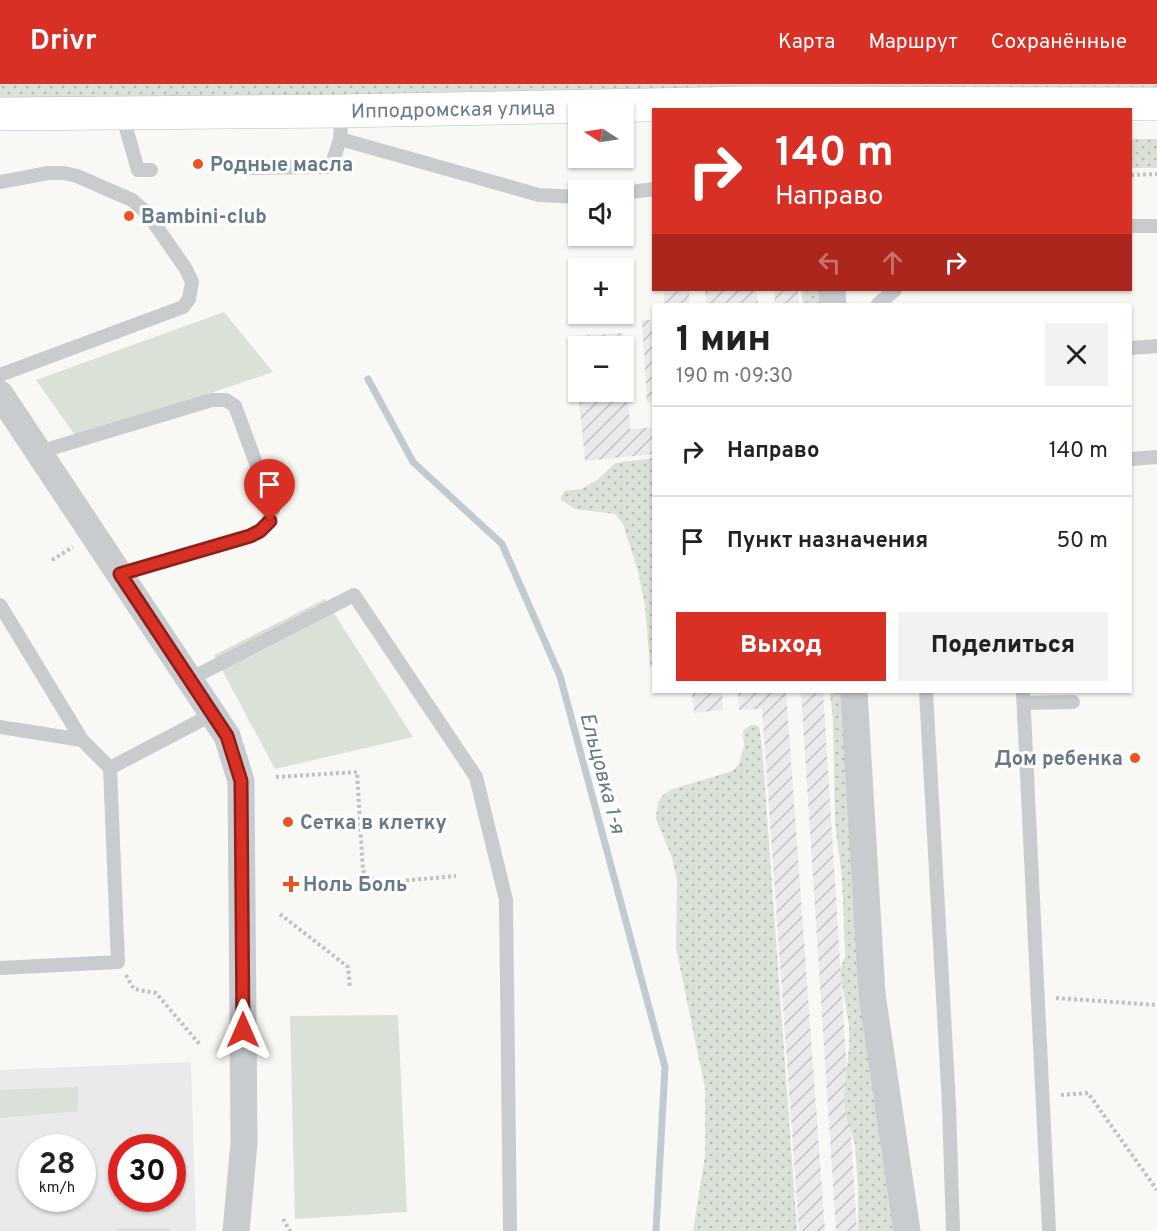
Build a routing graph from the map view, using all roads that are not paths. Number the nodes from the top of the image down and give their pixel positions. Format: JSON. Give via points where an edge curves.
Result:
{"nodes":[{"id":1,"x":1157,"y":104,"type":"edge"},
{"id":2,"x":750,"y":106,"type":"edge"},
{"id":3,"x":707,"y":108,"type":"edge"},
{"id":4,"x":652,"y":111,"type":"edge"},
{"id":5,"x":0,"y":114,"type":"edge"},
{"id":6,"x":122,"y":114,"type":"junction"},
{"id":7,"x":341,"y":125,"type":"junction"},
{"id":8,"x":246,"y":168,"type":"dead end"},
{"id":9,"x":151,"y":170,"type":"dead end"},
{"id":10,"x":0,"y":182,"type":"edge"},
{"id":11,"x":652,"y":189,"type":"edge"},
{"id":12,"x":634,"y":192,"type":"edge"},
{"id":13,"x":568,"y":196,"type":"edge"},
{"id":14,"x":1132,"y":226,"type":"edge"},
{"id":15,"x":1157,"y":226,"type":"edge"},
{"id":16,"x":894,"y":291,"type":"edge"},
{"id":17,"x":879,"y":303,"type":"edge"},
{"id":18,"x":1157,"y":346,"type":"edge"},
{"id":19,"x":1132,"y":348,"type":"edge"},
{"id":20,"x":0,"y":375,"type":"edge"},
{"id":21,"x":0,"y":394,"type":"edge"},
{"id":22,"x":39,"y":453,"type":"junction"},
{"id":23,"x":1157,"y":458,"type":"edge"},
{"id":24,"x":1132,"y":459,"type":"edge"},
{"id":25,"x":120,"y":574,"type":"junction"},
{"id":26,"x":0,"y":605,"type":"edge"},
{"id":27,"x":189,"y":679,"type":"junction"},
{"id":28,"x":854,"y":693,"type":"edge"},
{"id":29,"x":926,"y":693,"type":"edge"},
{"id":30,"x":1024,"y":698,"type":"edge"},
{"id":31,"x":1073,"y":702,"type":"dead end"},
{"id":32,"x":213,"y":714,"type":"junction"},
{"id":33,"x":0,"y":727,"type":"edge"},
{"id":34,"x":82,"y":740,"type":"junction"},
{"id":35,"x":110,"y":768,"type":"junction"},
{"id":36,"x":0,"y":968,"type":"edge"},
{"id":37,"x":236,"y":1231,"type":"edge"},
{"id":38,"x":510,"y":1231,"type":"edge"},
{"id":39,"x":907,"y":1231,"type":"edge"},
{"id":40,"x":953,"y":1231,"type":"edge"},
{"id":41,"x":1049,"y":1231,"type":"edge"}],
"edges":[{"from":1,"to":2,"type":"highway","name":"Ипподромская улица"},
{"from":2,"to":3,"type":"highway","name":"Ипподромская улица"},
{"from":4,"to":7,"type":"highway","name":"Ипподромская улица"},
{"from":5,"to":6,"type":"highway","name":"Ипподромская улица"},
{"from":6,"to":7,"type":"highway","name":"Ипподромская улица"},
{"from":6,"to":9,"type":"lane","via":[[138,170]]},
{"from":7,"to":8,"type":"lane","via":[[330,167]]},
{"from":7,"to":13,"type":"lane","via":[[539,195]]},
{"from":10,"to":20,"type":"lane","via":[[64,174],[132,200],[147,213],[192,282],[183,307]]},
{"from":11,"to":12,"type":"lane"},
{"from":14,"to":15,"type":"lane"},
{"from":16,"to":17,"type":"lane"},
{"from":18,"to":19,"type":"lane"},
{"from":21,"to":22,"type":"street"},
{"from":22,"to":25,"type":"street"},
{"from":22,"to":25,"type":"lane","via":[[212,400],[226,400],[235,406],[273,510],[270,521],[250,536]]},
{"from":23,"to":24,"type":"lane"},
{"from":25,"to":27,"type":"street"},
{"from":26,"to":34,"type":"lane"},
{"from":27,"to":32,"type":"street"},
{"from":27,"to":38,"type":"lane","via":[[354,595],[476,777],[506,900]]},
{"from":28,"to":39,"type":"street","via":[[872,994]]},
{"from":29,"to":40,"type":"lane"},
{"from":30,"to":31,"type":"lane"},
{"from":30,"to":41,"type":"lane"},
{"from":32,"to":35,"type":"lane"},
{"from":32,"to":37,"type":"street","via":[[227,736],[241,781],[244,1143]]},
{"from":33,"to":34,"type":"lane"},
{"from":34,"to":35,"type":"lane"},
{"from":35,"to":36,"type":"lane","via":[[118,962]]}]}
